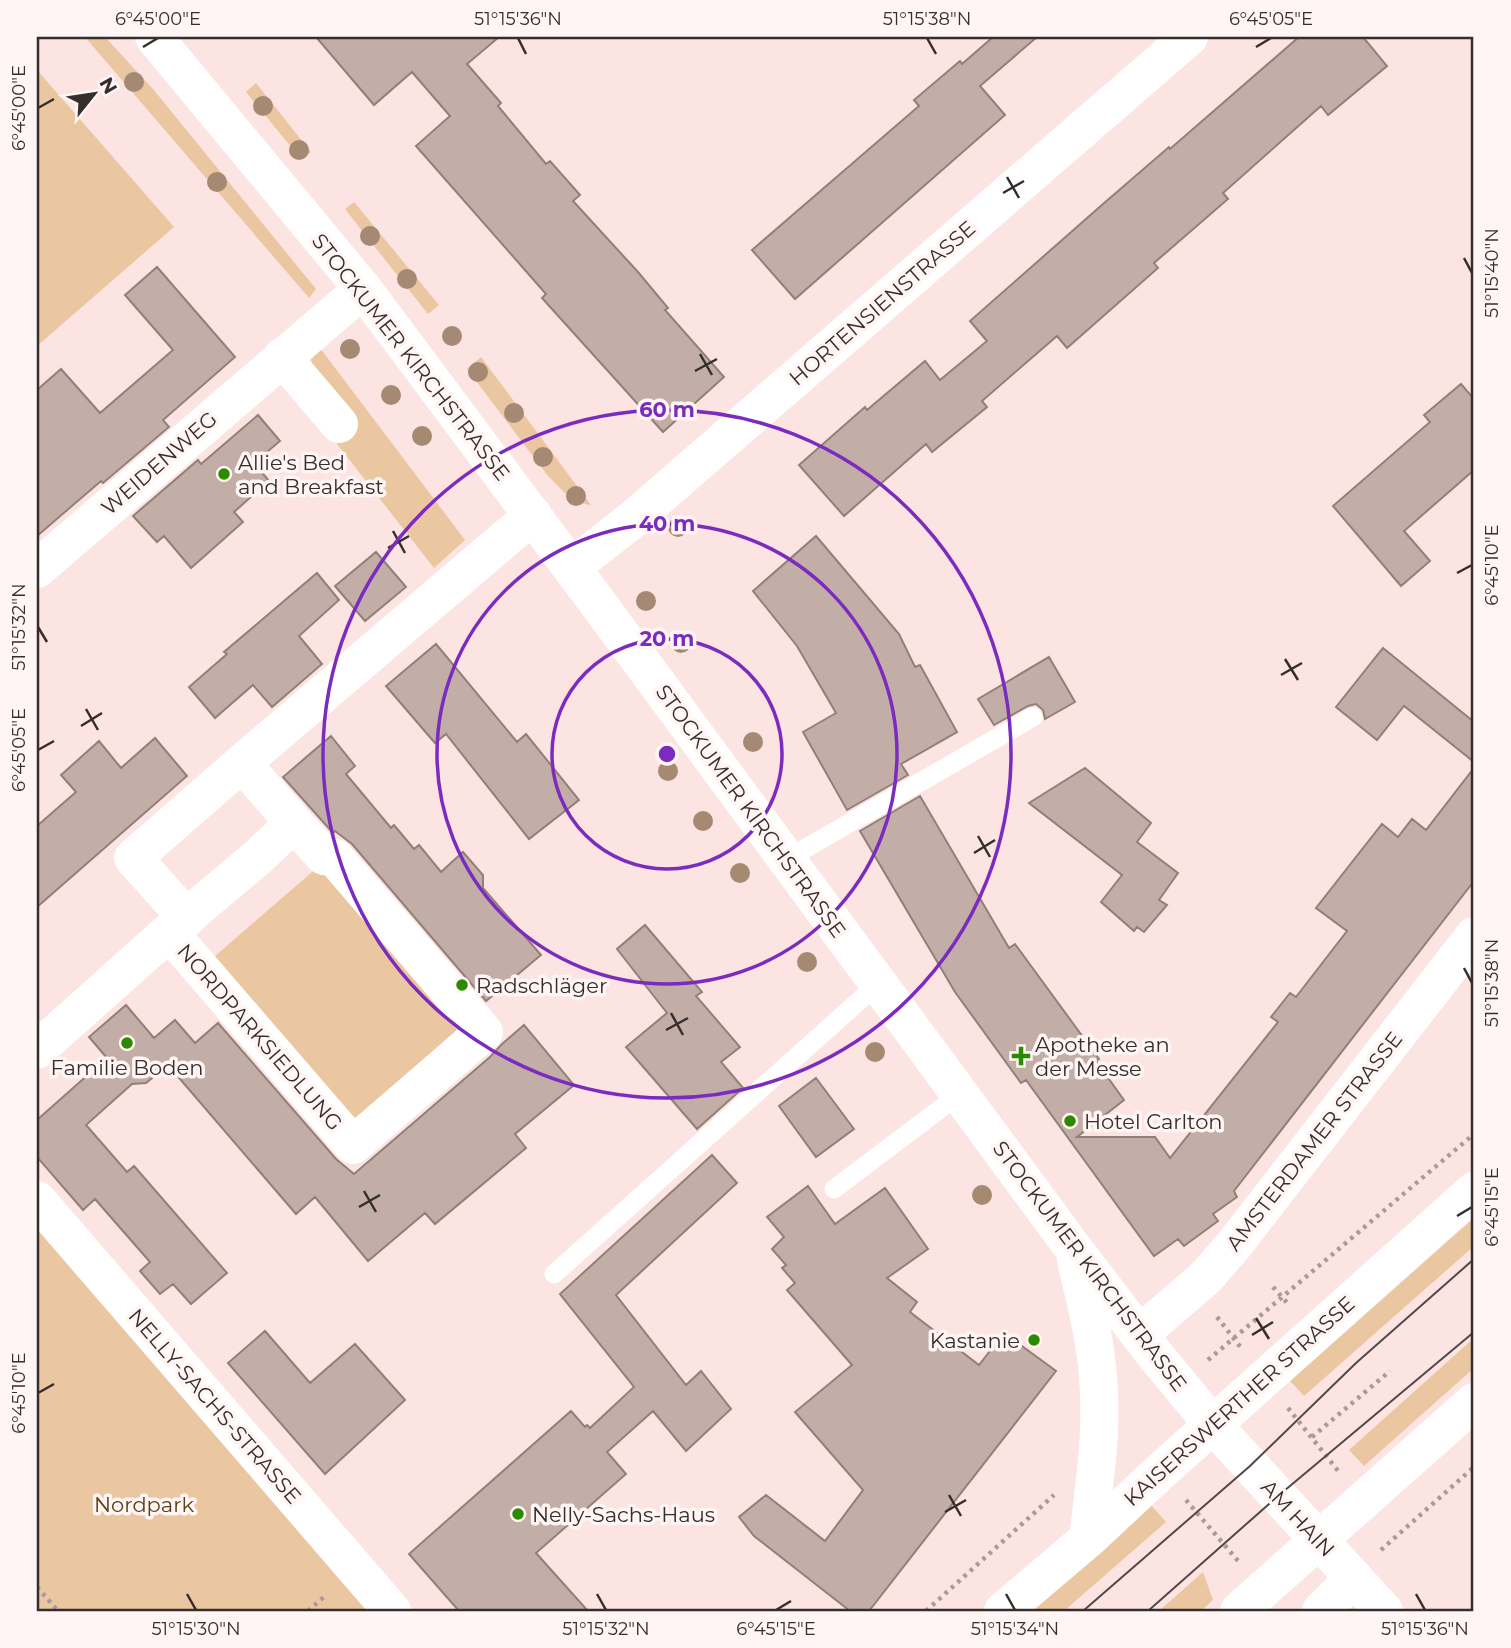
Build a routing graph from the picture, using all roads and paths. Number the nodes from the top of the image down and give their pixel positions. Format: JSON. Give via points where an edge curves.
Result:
{"nodes":[{"id":1,"x":154,"y":37,"type":"edge"},
{"id":2,"x":1189,"y":37,"type":"edge"},
{"id":3,"x":363,"y":289,"type":"junction"},
{"id":4,"x":282,"y":357,"type":"junction"},
{"id":5,"x":339,"y":424,"type":"dead end"},
{"id":6,"x":533,"y":515,"type":"junction"},
{"id":7,"x":572,"y":567,"type":"junction"},
{"id":8,"x":37,"y":569,"type":"edge"},
{"id":9,"x":1033,"y":717,"type":"dead end"},
{"id":10,"x":242,"y":763,"type":"junction"},
{"id":11,"x":294,"y":823,"type":"junction"},
{"id":12,"x":787,"y":859,"type":"junction"},
{"id":13,"x":178,"y":925,"type":"junction"},
{"id":14,"x":1474,"y":936,"type":"edge"},
{"id":15,"x":879,"y":983,"type":"junction"},
{"id":16,"x":37,"y":1050,"type":"edge"},
{"id":17,"x":960,"y":1094,"type":"junction"},
{"id":18,"x":1474,"y":1134,"type":"edge"},
{"id":19,"x":834,"y":1189,"type":"dead end"},
{"id":20,"x":1474,"y":1191,"type":"edge"},
{"id":21,"x":37,"y":1200,"type":"edge"},
{"id":22,"x":1073,"y":1248,"type":"junction"},
{"id":23,"x":554,"y":1274,"type":"dead end"},
{"id":24,"x":1193,"y":1288,"type":"junction"},
{"id":25,"x":1088,"y":1315,"type":"junction"},
{"id":26,"x":1234,"y":1339,"type":"junction"},
{"id":27,"x":1157,"y":1357,"type":"junction"},
{"id":28,"x":1390,"y":1371,"type":"dead end"},
{"id":29,"x":1264,"y":1378,"type":"junction"},
{"id":30,"x":1474,"y":1402,"type":"edge"},
{"id":31,"x":1213,"y":1424,"type":"junction"},
{"id":32,"x":1312,"y":1437,"type":"junction"},
{"id":33,"x":1474,"y":1467,"type":"edge"},
{"id":34,"x":1161,"y":1471,"type":"junction"},
{"id":35,"x":1362,"y":1501,"type":"junction"},
{"id":36,"x":1395,"y":1537,"type":"junction"},
{"id":37,"x":1088,"y":1539,"type":"junction"},
{"id":38,"x":1318,"y":1540,"type":"junction"},
{"id":39,"x":1354,"y":1578,"type":"junction"},
{"id":40,"x":37,"y":1587,"type":"edge"},
{"id":41,"x":1251,"y":1601,"type":"edge"},
{"id":42,"x":58,"y":1611,"type":"edge"},
{"id":43,"x":392,"y":1611,"type":"edge"},
{"id":44,"x":1003,"y":1611,"type":"edge"},
{"id":45,"x":1321,"y":1611,"type":"edge"},
{"id":46,"x":1384,"y":1611,"type":"edge"}],
"edges":[{"from":1,"to":3,"type":"street","name":"STOCKUMER KIRCHSTRASSE"},
{"from":2,"to":7,"type":"street","name":"HORTENSIENSTRASSE"},
{"from":3,"to":4,"type":"street","name":"WEIDENWEG"},
{"from":3,"to":6,"type":"street","name":"STOCKUMER KIRCHSTRASSE"},
{"from":4,"to":5,"type":"street"},
{"from":4,"to":8,"type":"street","name":"WEIDENWEG"},
{"from":6,"to":7,"type":"street","name":"STOCKUMER KIRCHSTRASSE"},
{"from":6,"to":10,"type":"street","name":"NORDPARKSIEDLUNG"},
{"from":7,"to":12,"type":"street","name":"STOCKUMER KIRCHSTRASSE"},
{"from":9,"to":12,"type":"lane"},
{"from":10,"to":11,"type":"street","name":"NORDPARKSIEDLUNG"},
{"from":10,"to":13,"type":"street","name":"NORDPARKSIEDLUNG","via":[[133,858]]},
{"from":11,"to":13,"type":"street","name":"NORDPARKSIEDLUNG"},
{"from":11,"to":13,"type":"street","name":"NORDPARKSIEDLUNG","via":[[324,856],[335,858],[484,1032],[353,1145]]},
{"from":12,"to":15,"type":"street","name":"STOCKUMER KIRCHSTRASSE"},
{"from":13,"to":16,"type":"street","name":"NORDPARKSIEDLUNG"},
{"from":14,"to":24,"type":"street","name":"AMSTERDAMER STRASSE","via":[[1233,1246]]},
{"from":15,"to":17,"type":"street","name":"STOCKUMER KIRCHSTRASSE"},
{"from":15,"to":23,"type":"lane"},
{"from":17,"to":19,"type":"lane"},
{"from":17,"to":22,"type":"street","name":"STOCKUMER KIRCHSTRASSE"},
{"from":18,"to":26,"type":"path"},
{"from":20,"to":29,"type":"street","name":"KAISERSWERTHER STRASSE"},
{"from":21,"to":43,"type":"street","name":"NELLY-SACHS-STRASSE"},
{"from":22,"to":25,"type":"street"},
{"from":22,"to":27,"type":"street","name":"STOCKUMER KIRCHSTRASSE"},
{"from":24,"to":26,"type":"path"},
{"from":24,"to":27,"type":"street","name":"AMSTERDAMER STRASSE"},
{"from":25,"to":27,"type":"street","via":[[1124,1344]]},
{"from":25,"to":37,"type":"street","via":[[1098,1379],[1097,1456]]},
{"from":26,"to":27,"type":"path"},
{"from":26,"to":29,"type":"path"},
{"from":27,"to":31,"type":"street","name":"STOCKUMER KIRCHSTRASSE"},
{"from":28,"to":32,"type":"path"},
{"from":29,"to":31,"type":"street","name":"KAISERSWERTHER STRASSE"},
{"from":29,"to":32,"type":"path"},
{"from":30,"to":35,"type":"street"},
{"from":31,"to":34,"type":"street","name":"KAISERSWERTHER STRASSE"},
{"from":31,"to":38,"type":"street","name":"AM HAIN"},
{"from":32,"to":35,"type":"path"},
{"from":33,"to":36,"type":"path"},
{"from":34,"to":37,"type":"street","name":"KAISERSWERTHER STRASSE"},
{"from":34,"to":41,"type":"path"},
{"from":35,"to":36,"type":"path"},
{"from":35,"to":38,"type":"street"},
{"from":36,"to":39,"type":"path"},
{"from":37,"to":44,"type":"street","name":"KAISERSWERTHER STRASSE"},
{"from":38,"to":39,"type":"street","name":"AM HAIN"},
{"from":38,"to":41,"type":"street"},
{"from":39,"to":45,"type":"street"},
{"from":39,"to":46,"type":"street","name":"AM HAIN"},
{"from":40,"to":42,"type":"path"}]}
